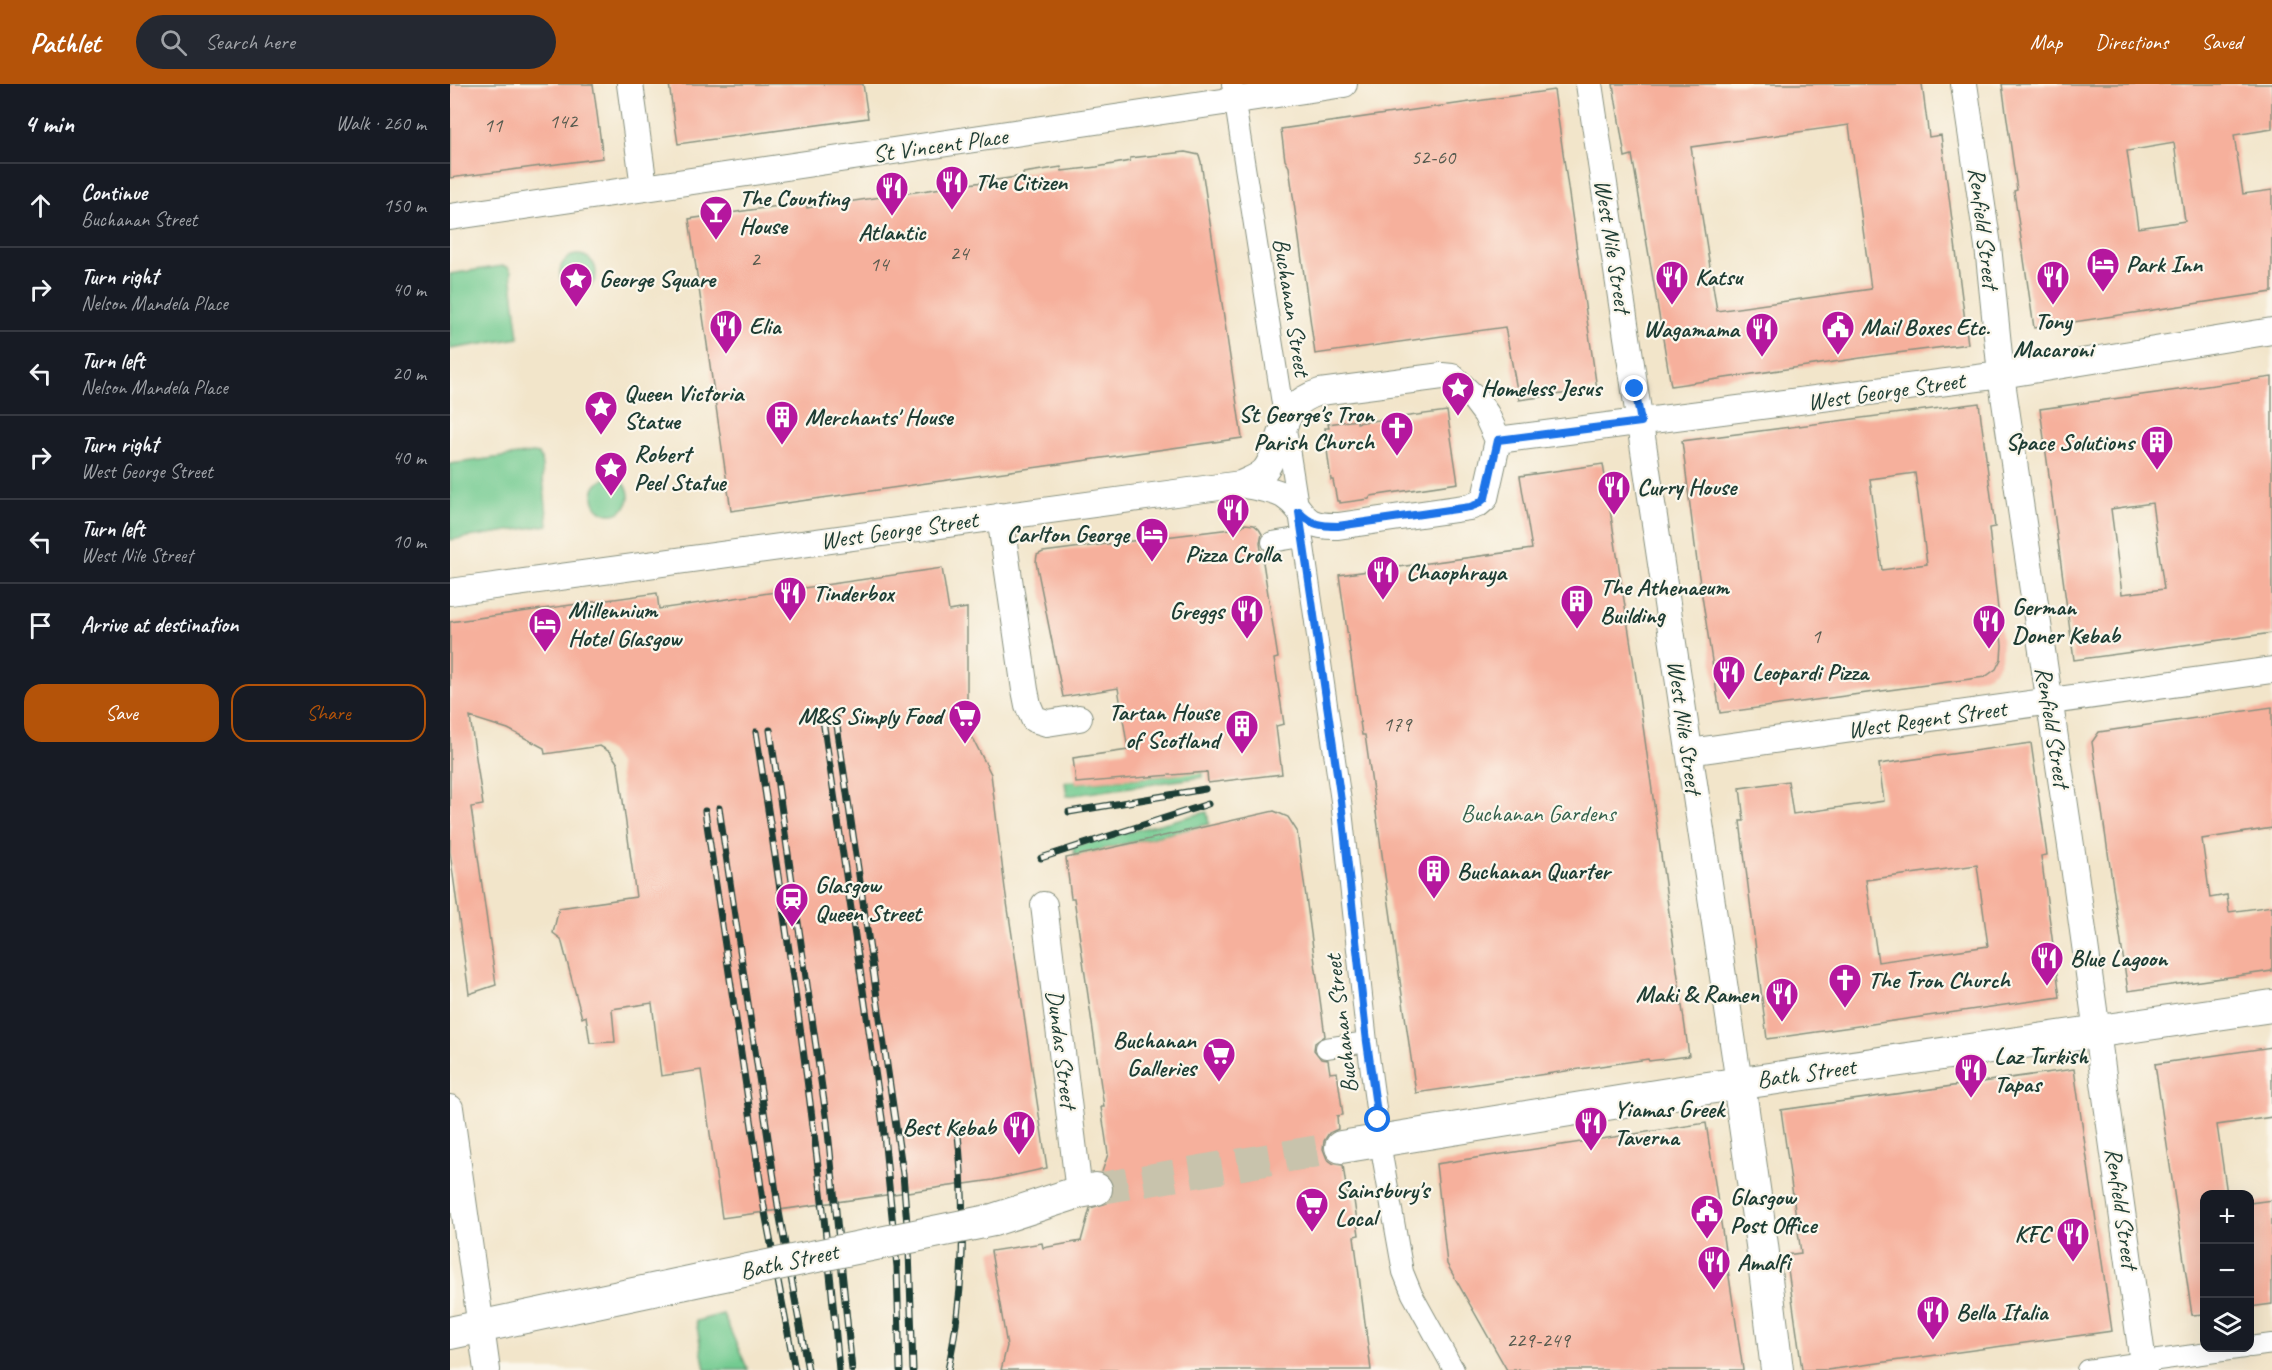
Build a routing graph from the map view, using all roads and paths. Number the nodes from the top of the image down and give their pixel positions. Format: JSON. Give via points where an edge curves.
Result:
{"nodes":[{"id":1,"x":630,"y":84,"type":"edge"},
{"id":2,"x":1344,"y":84,"type":"edge"},
{"id":3,"x":1589,"y":84,"type":"edge"},
{"id":4,"x":1964,"y":84,"type":"edge"},
{"id":5,"x":1234,"y":92,"type":"edge"},
{"id":6,"x":644,"y":187,"type":"junction"},
{"id":7,"x":450,"y":217,"type":"edge"},
{"id":8,"x":2272,"y":332,"type":"edge"},
{"id":9,"x":2001,"y":375,"type":"junction"},
{"id":10,"x":1641,"y":422,"type":"junction"},
{"id":11,"x":1285,"y":428,"type":"junction"},
{"id":12,"x":1498,"y":440,"type":"junction"},
{"id":13,"x":1241,"y":484,"type":"junction"},
{"id":14,"x":1299,"y":512,"type":"junction"},
{"id":15,"x":1000,"y":516,"type":"junction"},
{"id":16,"x":1302,"y":537,"type":"junction"},
{"id":17,"x":1272,"y":542,"type":"dead end"},
{"id":18,"x":450,"y":592,"type":"edge"},
{"id":19,"x":2272,"y":670,"type":"edge"},
{"id":20,"x":2050,"y":702,"type":"junction"},
{"id":21,"x":1079,"y":718,"type":"dead end"},
{"id":22,"x":1689,"y":752,"type":"junction"},
{"id":23,"x":1044,"y":905,"type":"dead end"},
{"id":24,"x":2272,"y":1006,"type":"edge"},
{"id":25,"x":2097,"y":1031,"type":"junction"},
{"id":26,"x":1367,"y":1042,"type":"junction"},
{"id":27,"x":1326,"y":1048,"type":"dead end"},
{"id":28,"x":1739,"y":1083,"type":"junction"},
{"id":29,"x":450,"y":1108,"type":"edge"},
{"id":30,"x":1380,"y":1140,"type":"junction"},
{"id":31,"x":1341,"y":1147,"type":"tunnel mouth"},
{"id":32,"x":1088,"y":1191,"type":"joint"},
{"id":33,"x":480,"y":1328,"type":"junction"},
{"id":34,"x":450,"y":1334,"type":"edge"},
{"id":35,"x":2272,"y":1344,"type":"edge"},
{"id":36,"x":2254,"y":1346,"type":"edge"},
{"id":37,"x":2218,"y":1352,"type":"edge"},
{"id":38,"x":2144,"y":1366,"type":"edge"},
{"id":39,"x":487,"y":1370,"type":"edge"},
{"id":40,"x":1454,"y":1370,"type":"edge"},
{"id":41,"x":1777,"y":1370,"type":"edge"},
{"id":42,"x":2087,"y":1370,"type":"edge"}],
"edges":[{"from":1,"to":6,"type":"street"},
{"from":2,"to":5,"type":"street","name":"St Vincent Place"},
{"from":3,"to":10,"type":"street","name":"West Nile Street"},
{"from":4,"to":9,"type":"street","name":"Renfield Street","via":[[1988,246]]},
{"from":5,"to":6,"type":"street","name":"St Vincent Place"},
{"from":5,"to":11,"type":"street","name":"Buchanan Street"},
{"from":6,"to":7,"type":"street"},
{"from":8,"to":9,"type":"street","name":"West George Street"},
{"from":9,"to":10,"type":"street","name":"West George Street"},
{"from":9,"to":20,"type":"street","name":"Renfield Street"},
{"from":10,"to":12,"type":"street","name":"West George Street"},
{"from":10,"to":22,"type":"street","name":"West Nile Street"},
{"from":11,"to":12,"type":"street","via":[[1295,404],[1304,397],[1442,376],[1452,377],[1474,398]]},
{"from":11,"to":13,"type":"street","name":"West George Street","via":[[1265,471]]},
{"from":11,"to":14,"type":"street","name":"Buchanan Street"},
{"from":12,"to":14,"type":"street","via":[[1485,498],[1470,507],[1338,526],[1320,526]]},
{"from":13,"to":14,"type":"street","via":[[1277,492]]},
{"from":13,"to":15,"type":"street","name":"West George Street"},
{"from":14,"to":16,"type":"street","name":"Buchanan Street"},
{"from":15,"to":18,"type":"street","name":"West George Street"},
{"from":15,"to":21,"type":"street","via":[[1030,713],[1034,719],[1047,723]]},
{"from":16,"to":17,"type":"street"},
{"from":16,"to":26,"type":"street","name":"Buchanan Street","via":[[1345,799]]},
{"from":19,"to":20,"type":"street","name":"West Regent Street"},
{"from":20,"to":22,"type":"street","name":"West Regent Street"},
{"from":20,"to":25,"type":"street","name":"Renfield Street"},
{"from":22,"to":28,"type":"street","name":"West Nile Street"},
{"from":23,"to":32,"type":"street","name":"Dundas Street"},
{"from":24,"to":25,"type":"street","name":"Bath Street"},
{"from":25,"to":28,"type":"street","name":"Bath Street"},
{"from":25,"to":38,"type":"street","name":"Renfield Street"},
{"from":26,"to":27,"type":"street"},
{"from":26,"to":30,"type":"street","name":"Buchanan Street"},
{"from":28,"to":30,"type":"street","name":"Bath Street"},
{"from":28,"to":41,"type":"street","name":"West Nile Street"},
{"from":29,"to":33,"type":"street"},
{"from":30,"to":31,"type":"street","name":"Bath Street"},
{"from":30,"to":40,"type":"street","name":"Buchanan Street","via":[[1403,1272]]},
{"from":32,"to":33,"type":"street","name":"Bath Street","bridge":true,"via":[[993,1220]]},
{"from":33,"to":34,"type":"street","name":"Bath Street"},
{"from":33,"to":39,"type":"street"},
{"from":35,"to":36,"type":"street"},
{"from":37,"to":38,"type":"street"},
{"from":38,"to":42,"type":"street"}]}
